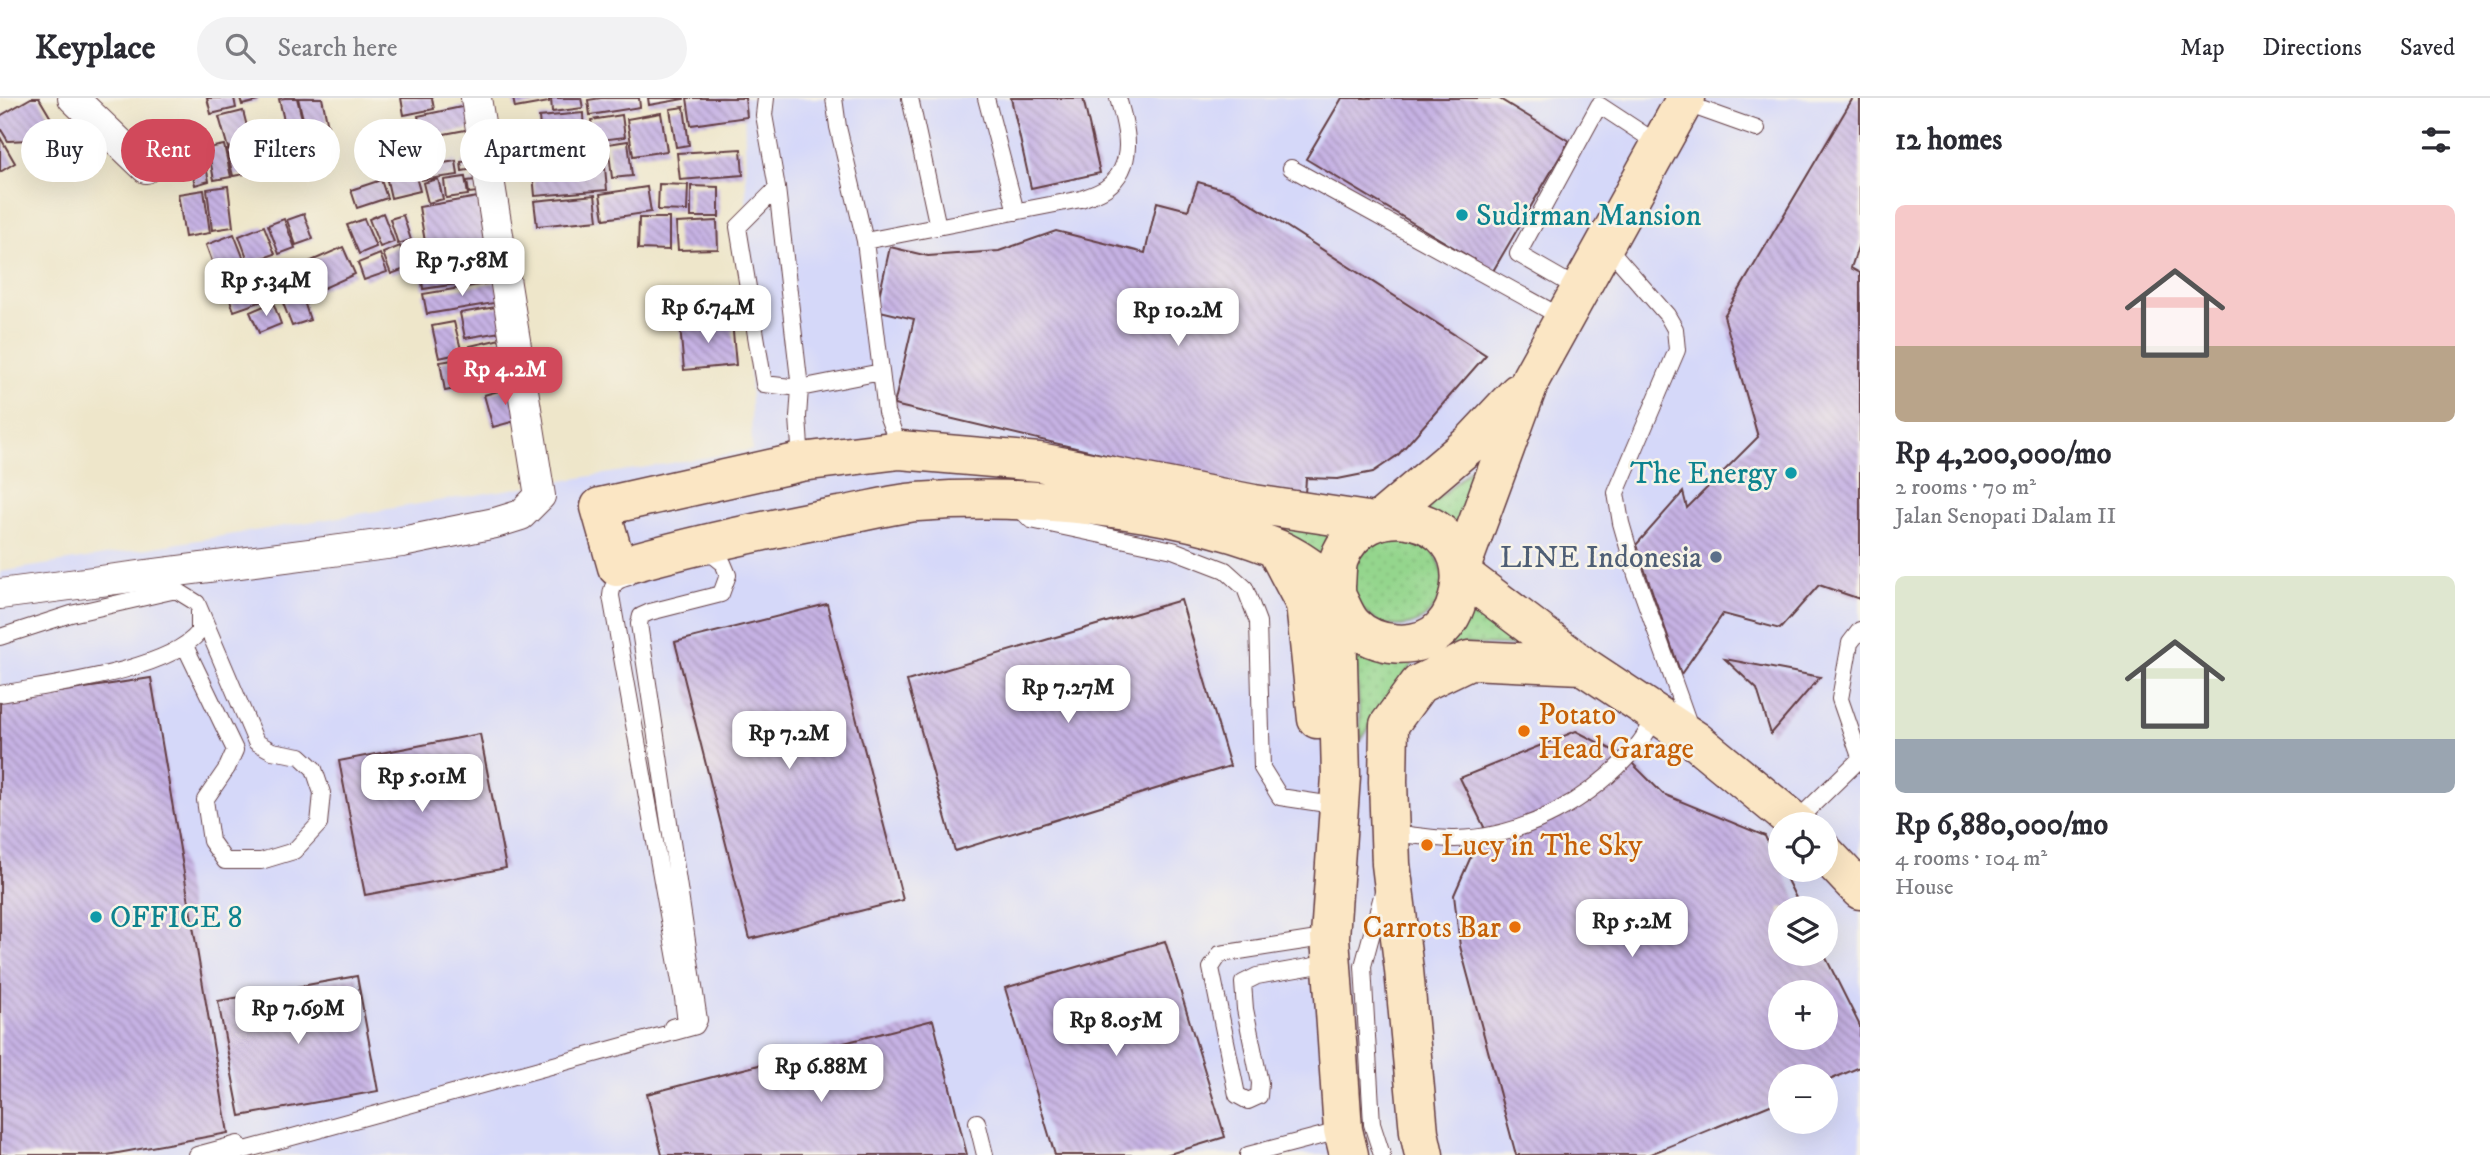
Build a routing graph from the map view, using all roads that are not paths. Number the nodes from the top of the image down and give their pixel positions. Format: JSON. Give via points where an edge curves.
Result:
{"nodes":[{"id":1,"x":74,"y":98,"type":"edge"},
{"id":2,"x":476,"y":98,"type":"edge"},
{"id":3,"x":765,"y":98,"type":"edge"},
{"id":4,"x":834,"y":98,"type":"edge"},
{"id":5,"x":910,"y":98,"type":"edge"},
{"id":6,"x":986,"y":98,"type":"edge"},
{"id":7,"x":1118,"y":98,"type":"edge"},
{"id":8,"x":1598,"y":100,"type":"edge"},
{"id":9,"x":1685,"y":101,"type":"edge"},
{"id":10,"x":1757,"y":129,"type":"dead end"},
{"id":11,"x":121,"y":144,"type":"edge"},
{"id":12,"x":1660,"y":145,"type":"junction"},
{"id":13,"x":1291,"y":168,"type":"dead end"},
{"id":14,"x":777,"y":188,"type":"junction"},
{"id":15,"x":1016,"y":212,"type":"junction"},
{"id":16,"x":938,"y":227,"type":"junction"},
{"id":17,"x":864,"y":241,"type":"junction"},
{"id":18,"x":1605,"y":244,"type":"junction"},
{"id":19,"x":1571,"y":303,"type":"junction"},
{"id":20,"x":881,"y":372,"type":"junction"},
{"id":21,"x":1531,"y":378,"type":"junction"},
{"id":22,"x":800,"y":388,"type":"junction"},
{"id":23,"x":900,"y":450,"type":"junction"},
{"id":24,"x":801,"y":462,"type":"junction"},
{"id":25,"x":1006,"y":500,"type":"junction"},
{"id":26,"x":1377,"y":521,"type":"junction"},
{"id":27,"x":804,"y":523,"type":"junction"},
{"id":28,"x":1275,"y":547,"type":"junction"},
{"id":29,"x":636,"y":561,"type":"junction"},
{"id":30,"x":1462,"y":571,"type":"junction"},
{"id":31,"x":1336,"y":591,"type":"junction"},
{"id":32,"x":0,"y":594,"type":"edge"},
{"id":33,"x":197,"y":603,"type":"junction"},
{"id":34,"x":1860,"y":630,"type":"edge"},
{"id":35,"x":0,"y":637,"type":"edge"},
{"id":36,"x":185,"y":646,"type":"junction"},
{"id":37,"x":1582,"y":665,"type":"junction"},
{"id":38,"x":0,"y":694,"type":"edge"},
{"id":39,"x":1657,"y":715,"type":"junction"},
{"id":40,"x":1695,"y":740,"type":"junction"},
{"id":41,"x":1860,"y":758,"type":"edge"},
{"id":42,"x":1340,"y":791,"type":"junction"},
{"id":43,"x":1783,"y":812,"type":"edge"},
{"id":44,"x":1807,"y":812,"type":"edge"},
{"id":45,"x":1390,"y":849,"type":"junction"},
{"id":46,"x":1838,"y":867,"type":"edge"},
{"id":47,"x":1859,"y":889,"type":"edge"},
{"id":48,"x":1330,"y":950,"type":"junction"},
{"id":49,"x":688,"y":1026,"type":"junction"},
{"id":50,"x":977,"y":1122,"type":"dead end"},
{"id":51,"x":1346,"y":1143,"type":"edge"},
{"id":52,"x":197,"y":1155,"type":"edge"},
{"id":53,"x":227,"y":1155,"type":"edge"},
{"id":54,"x":985,"y":1155,"type":"edge"},
{"id":55,"x":1248,"y":1155,"type":"edge"},
{"id":56,"x":1382,"y":1155,"type":"edge"},
{"id":57,"x":1424,"y":1155,"type":"edge"}],
"edges":[{"from":1,"to":11,"type":"street"},
{"from":2,"to":32,"type":"street","via":[[540,496],[522,515],[402,542]]},
{"from":3,"to":14,"type":"lane"},
{"from":4,"to":17,"type":"lane"},
{"from":5,"to":16,"type":"lane"},
{"from":6,"to":15,"type":"lane"},
{"from":7,"to":15,"type":"lane","via":[[1129,147],[1118,175],[1081,200]]},
{"from":8,"to":12,"type":"lane"},
{"from":8,"to":19,"type":"lane","via":[[1518,254]]},
{"from":9,"to":10,"type":"lane"},
{"from":9,"to":12,"type":"main road"},
{"from":12,"to":18,"type":"main road"},
{"from":13,"to":19,"type":"lane"},
{"from":14,"to":22,"type":"lane"},
{"from":14,"to":22,"type":"lane","via":[[738,227],[764,384]]},
{"from":15,"to":16,"type":"lane"},
{"from":16,"to":17,"type":"lane"},
{"from":17,"to":20,"type":"lane"},
{"from":18,"to":19,"type":"main road"},
{"from":18,"to":40,"type":"lane","via":[[1675,329],[1677,350],[1616,493],[1636,575]]},
{"from":19,"to":21,"type":"main road"},
{"from":20,"to":22,"type":"lane"},
{"from":20,"to":23,"type":"lane","via":[[886,412]]},
{"from":21,"to":26,"type":"main road","via":[[1471,443]]},
{"from":21,"to":30,"type":"main road"},
{"from":22,"to":24,"type":"lane"},
{"from":23,"to":24,"type":"main road"},
{"from":23,"to":26,"type":"main road","via":[[1039,462],[1254,504]]},
{"from":24,"to":27,"type":"main road"},
{"from":24,"to":29,"type":"main road","via":[[600,507]]},
{"from":25,"to":27,"type":"main road","via":[[916,502]]},
{"from":25,"to":28,"type":"main road","via":[[1198,523]]},
{"from":25,"to":42,"type":"lane","via":[[1031,520],[1172,550],[1225,570],[1245,588],[1258,622],[1262,768],[1280,797]]},
{"from":26,"to":30,"type":"main road","via":[[1402,518],[1424,523],[1448,541]]},
{"from":26,"to":31,"type":"main road","via":[[1352,537],[1345,548]]},
{"from":27,"to":29,"type":"main road"},
{"from":28,"to":31,"type":"main road"},
{"from":28,"to":42,"type":"main road","via":[[1305,604],[1318,730]]},
{"from":29,"to":49,"type":"lane","via":[[640,572],[617,580],[611,596]]},
{"from":29,"to":49,"type":"lane","via":[[662,568],[713,555],[728,575],[721,594],[650,612],[641,616],[639,624],[699,1020],[696,1026]]},
{"from":30,"to":31,"type":"main road","via":[[1458,605],[1440,630],[1411,644],[1380,642],[1353,625]]},
{"from":30,"to":37,"type":"main road"},
{"from":31,"to":42,"type":"main road"},
{"from":33,"to":35,"type":"lane","via":[[176,590],[71,614]]},
{"from":33,"to":36,"type":"lane","via":[[201,626]]},
{"from":33,"to":36,"type":"lane","via":[[256,742],[300,757],[314,769],[322,793],[319,824],[294,851],[261,861],[225,861],[211,841],[205,800],[235,750]]},
{"from":34,"to":41,"type":"lane","via":[[1850,643],[1840,699]]},
{"from":36,"to":38,"type":"lane","via":[[113,674]]},
{"from":37,"to":39,"type":"main road"},
{"from":37,"to":45,"type":"main road","via":[[1469,660],[1419,684],[1389,725]]},
{"from":39,"to":40,"type":"main road"},
{"from":39,"to":45,"type":"lane","via":[[1616,768],[1577,800],[1540,820],[1501,834]]},
{"from":40,"to":43,"type":"main road"},
{"from":41,"to":44,"type":"lane"},
{"from":42,"to":48,"type":"main road"},
{"from":45,"to":56,"type":"lane","via":[[1363,966],[1372,1124]]},
{"from":45,"to":57,"type":"main road"},
{"from":46,"to":47,"type":"main road"},
{"from":48,"to":48,"type":"lane","via":[[1243,983],[1260,1083],[1258,1096],[1248,1101],[1237,1095],[1211,968],[1215,961],[1220,954]]},
{"from":48,"to":51,"type":"main road"},
{"from":49,"to":52,"type":"lane"},
{"from":49,"to":53,"type":"lane"},
{"from":50,"to":54,"type":"lane"},
{"from":51,"to":55,"type":"lane"}]}
